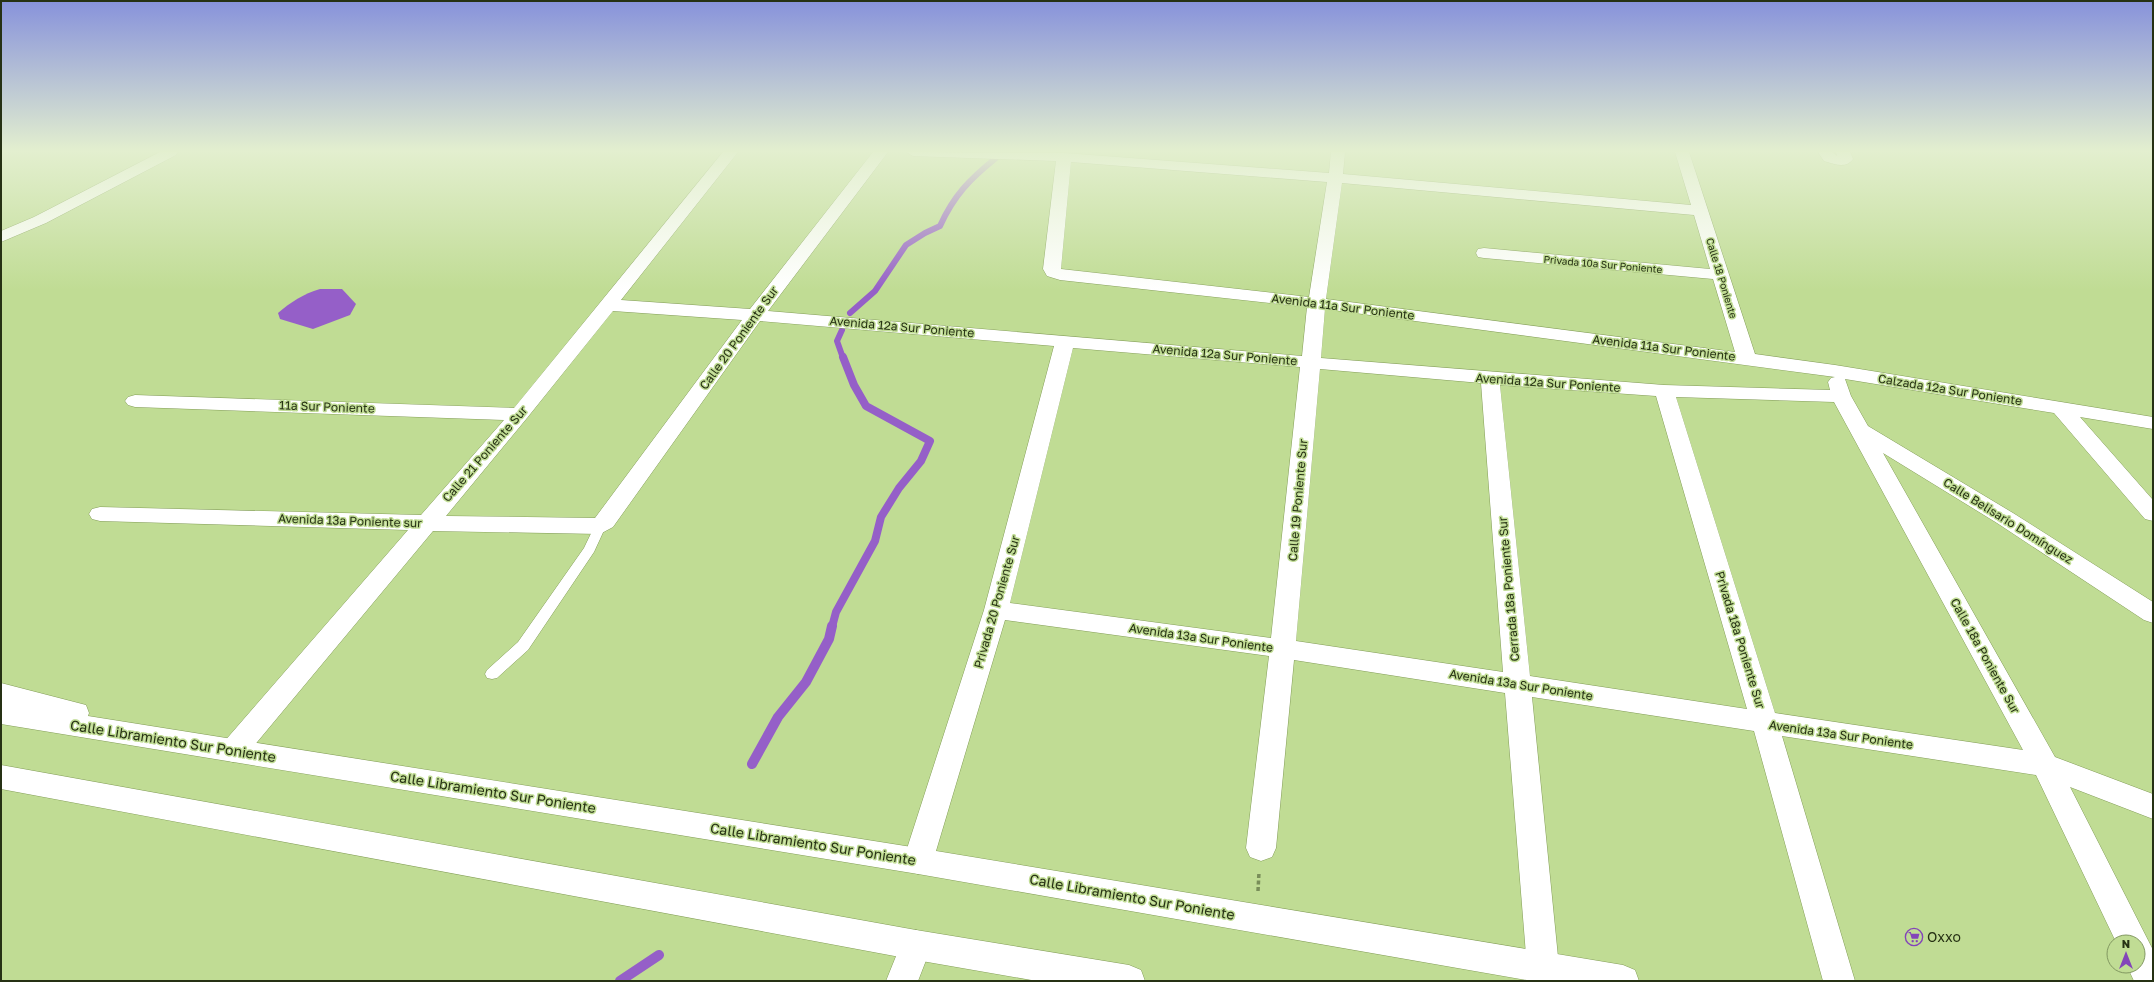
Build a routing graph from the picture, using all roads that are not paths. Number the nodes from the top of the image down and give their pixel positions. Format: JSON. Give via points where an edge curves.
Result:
{"nodes":[{"id":1,"x":83,"y":198,"type":"edge"},
{"id":2,"x":694,"y":198,"type":"edge"},
{"id":3,"x":846,"y":198,"type":"edge"},
{"id":4,"x":1060,"y":198,"type":"edge"},
{"id":5,"x":1333,"y":198,"type":"edge"},
{"id":6,"x":1555,"y":198,"type":"edge"},
{"id":7,"x":1697,"y":198,"type":"edge"},
{"id":8,"x":1701,"y":211,"type":"junction"},
{"id":9,"x":1,"y":237,"type":"edge"},
{"id":10,"x":1484,"y":253,"type":"dead end"},
{"id":11,"x":1721,"y":275,"type":"junction"},
{"id":12,"x":1317,"y":303,"type":"junction"},
{"id":13,"x":609,"y":305,"type":"junction"},
{"id":14,"x":755,"y":315,"type":"junction"},
{"id":15,"x":1065,"y":341,"type":"junction"},
{"id":16,"x":1747,"y":359,"type":"junction"},
{"id":17,"x":1311,"y":362,"type":"junction"},
{"id":18,"x":1835,"y":371,"type":"junction"},
{"id":19,"x":1490,"y":378,"type":"junction"},
{"id":20,"x":1664,"y":391,"type":"junction"},
{"id":21,"x":1842,"y":396,"type":"junction"},
{"id":22,"x":135,"y":401,"type":"dead end"},
{"id":23,"x":2061,"y":408,"type":"junction"},
{"id":24,"x":520,"y":414,"type":"junction"},
{"id":25,"x":2153,"y":424,"type":"edge"},
{"id":26,"x":1861,"y":430,"type":"junction"},
{"id":27,"x":100,"y":514,"type":"dead end"},
{"id":28,"x":2153,"y":514,"type":"edge"},
{"id":29,"x":425,"y":523,"type":"junction"},
{"id":30,"x":600,"y":526,"type":"junction"},
{"id":31,"x":996,"y":610,"type":"junction"},
{"id":32,"x":2153,"y":614,"type":"edge"},
{"id":33,"x":1284,"y":649,"type":"junction"},
{"id":34,"x":492,"y":674,"type":"dead end"},
{"id":35,"x":1517,"y":684,"type":"junction"},
{"id":36,"x":1,"y":693,"type":"edge"},
{"id":37,"x":1,"y":713,"type":"edge"},
{"id":38,"x":1765,"y":723,"type":"junction"},
{"id":39,"x":220,"y":748,"type":"junction"},
{"id":40,"x":2045,"y":765,"type":"junction"},
{"id":41,"x":5,"y":783,"type":"edge"},
{"id":42,"x":2153,"y":807,"type":"edge"},
{"id":43,"x":1261,"y":848,"type":"road end"},
{"id":44,"x":918,"y":861,"type":"junction"},
{"id":45,"x":2128,"y":934,"type":"edge"},
{"id":46,"x":916,"y":944,"type":"junction"},
{"id":47,"x":1543,"y":968,"type":"junction"},
{"id":48,"x":2146,"y":971,"type":"edge"},
{"id":49,"x":902,"y":981,"type":"edge"},
{"id":50,"x":1129,"y":981,"type":"edge"},
{"id":51,"x":1623,"y":981,"type":"edge"},
{"id":52,"x":1839,"y":981,"type":"edge"},
{"id":53,"x":2151,"y":981,"type":"edge"}],
"edges":[{"from":1,"to":9,"type":"street"},
{"from":2,"to":13,"type":"street","name":"Calle 21 Poniente Sur"},
{"from":3,"to":14,"type":"street","name":"Calle 20 Poniente Sur"},
{"from":4,"to":12,"type":"street","name":"Avenida 11a Sur Poniente","via":[[1052,268],[1060,275]]},
{"from":5,"to":12,"type":"street","name":"Calle 19 Poniente Sur"},
{"from":6,"to":8,"type":"street"},
{"from":7,"to":8,"type":"street","name":"Calle 18 Poniente"},
{"from":8,"to":11,"type":"street","name":"Calle 18 Poniente"},
{"from":10,"to":11,"type":"street","name":"Privada 10a Sur Poniente"},
{"from":11,"to":16,"type":"street","name":"Calle 18 Poniente"},
{"from":12,"to":16,"type":"street","name":"Avenida 11a Sur Poniente"},
{"from":12,"to":17,"type":"street","name":"Calle 19 Poniente Sur"},
{"from":13,"to":14,"type":"street","name":"Avenida 12a Sur Poniente"},
{"from":13,"to":24,"type":"street","name":"Calle 21 Poniente Sur"},
{"from":14,"to":15,"type":"street","name":"Avenida 12a Sur Poniente"},
{"from":14,"to":30,"type":"street","name":"Calle 20 Poniente Sur"},
{"from":15,"to":17,"type":"street","name":"Avenida 12a Sur Poniente"},
{"from":15,"to":31,"type":"street","name":"Privada 20 Poniente Sur"},
{"from":16,"to":18,"type":"street","name":"Calzada 12a Sur Poniente"},
{"from":17,"to":19,"type":"street","name":"Avenida 12a Sur Poniente"},
{"from":17,"to":33,"type":"street","name":"Calle 19 Poniente Sur"},
{"from":18,"to":21,"type":"street","name":"Calle 18a Poniente Sur"},
{"from":18,"to":23,"type":"street","name":"Calzada 12a Sur Poniente"},
{"from":19,"to":20,"type":"street","name":"Avenida 12a Sur Poniente"},
{"from":19,"to":35,"type":"street","name":"Cerrada 18a Poniente Sur"},
{"from":20,"to":21,"type":"street","name":"Avenida 12a Sur Poniente"},
{"from":20,"to":38,"type":"street","name":"Privada 18a Poniente Sur"},
{"from":21,"to":26,"type":"street","name":"Calle 18a Poniente Sur"},
{"from":22,"to":24,"type":"street","name":"11a Sur Poniente"},
{"from":23,"to":25,"type":"street","name":"Calzada 12a Sur Poniente"},
{"from":23,"to":28,"type":"street"},
{"from":24,"to":29,"type":"street","name":"Calle 21 Poniente Sur"},
{"from":26,"to":32,"type":"street","name":"Calle Belisario Domínguez","via":[[2005,518]]},
{"from":26,"to":40,"type":"street","name":"Calle 18a Poniente Sur"},
{"from":27,"to":29,"type":"street","name":"Avenida 13a Poniente sur"},
{"from":29,"to":30,"type":"street","name":"Avenida 13a Poniente sur"},
{"from":29,"to":39,"type":"street","name":"Calle 21 Poniente Sur"},
{"from":30,"to":34,"type":"lane","via":[[590,549],[523,646]]},
{"from":31,"to":33,"type":"street","name":"Avenida 13a Sur Poniente"},
{"from":31,"to":44,"type":"street","name":"Privada 20 Poniente Sur"},
{"from":33,"to":35,"type":"street","name":"Avenida 13a Sur Poniente"},
{"from":33,"to":43,"type":"street","name":"Calle 19 Poniente Sur"},
{"from":35,"to":38,"type":"street","name":"Avenida 13a Sur Poniente"},
{"from":35,"to":47,"type":"street","name":"Cerrada 18a Poniente Sur"},
{"from":36,"to":39,"type":"street"},
{"from":37,"to":39,"type":"street","name":"Calle Libramiento Sur Poniente"},
{"from":38,"to":40,"type":"street","name":"Avenida 13a Sur Poniente"},
{"from":38,"to":52,"type":"street","name":"Privada 18a Poniente Sur"},
{"from":39,"to":44,"type":"street","name":"Calle Libramiento Sur Poniente"},
{"from":40,"to":42,"type":"street","name":"Avenida 13a Sur Poniente"},
{"from":40,"to":45,"type":"street","name":"Calle 18a Poniente Sur"},
{"from":41,"to":46,"type":"street"},
{"from":44,"to":47,"type":"street","name":"Calle Libramiento Sur Poniente"},
{"from":46,"to":49,"type":"street"},
{"from":46,"to":50,"type":"street"},
{"from":47,"to":51,"type":"street","name":"Calle Libramiento Sur Poniente"},
{"from":48,"to":53,"type":"street"}]}
